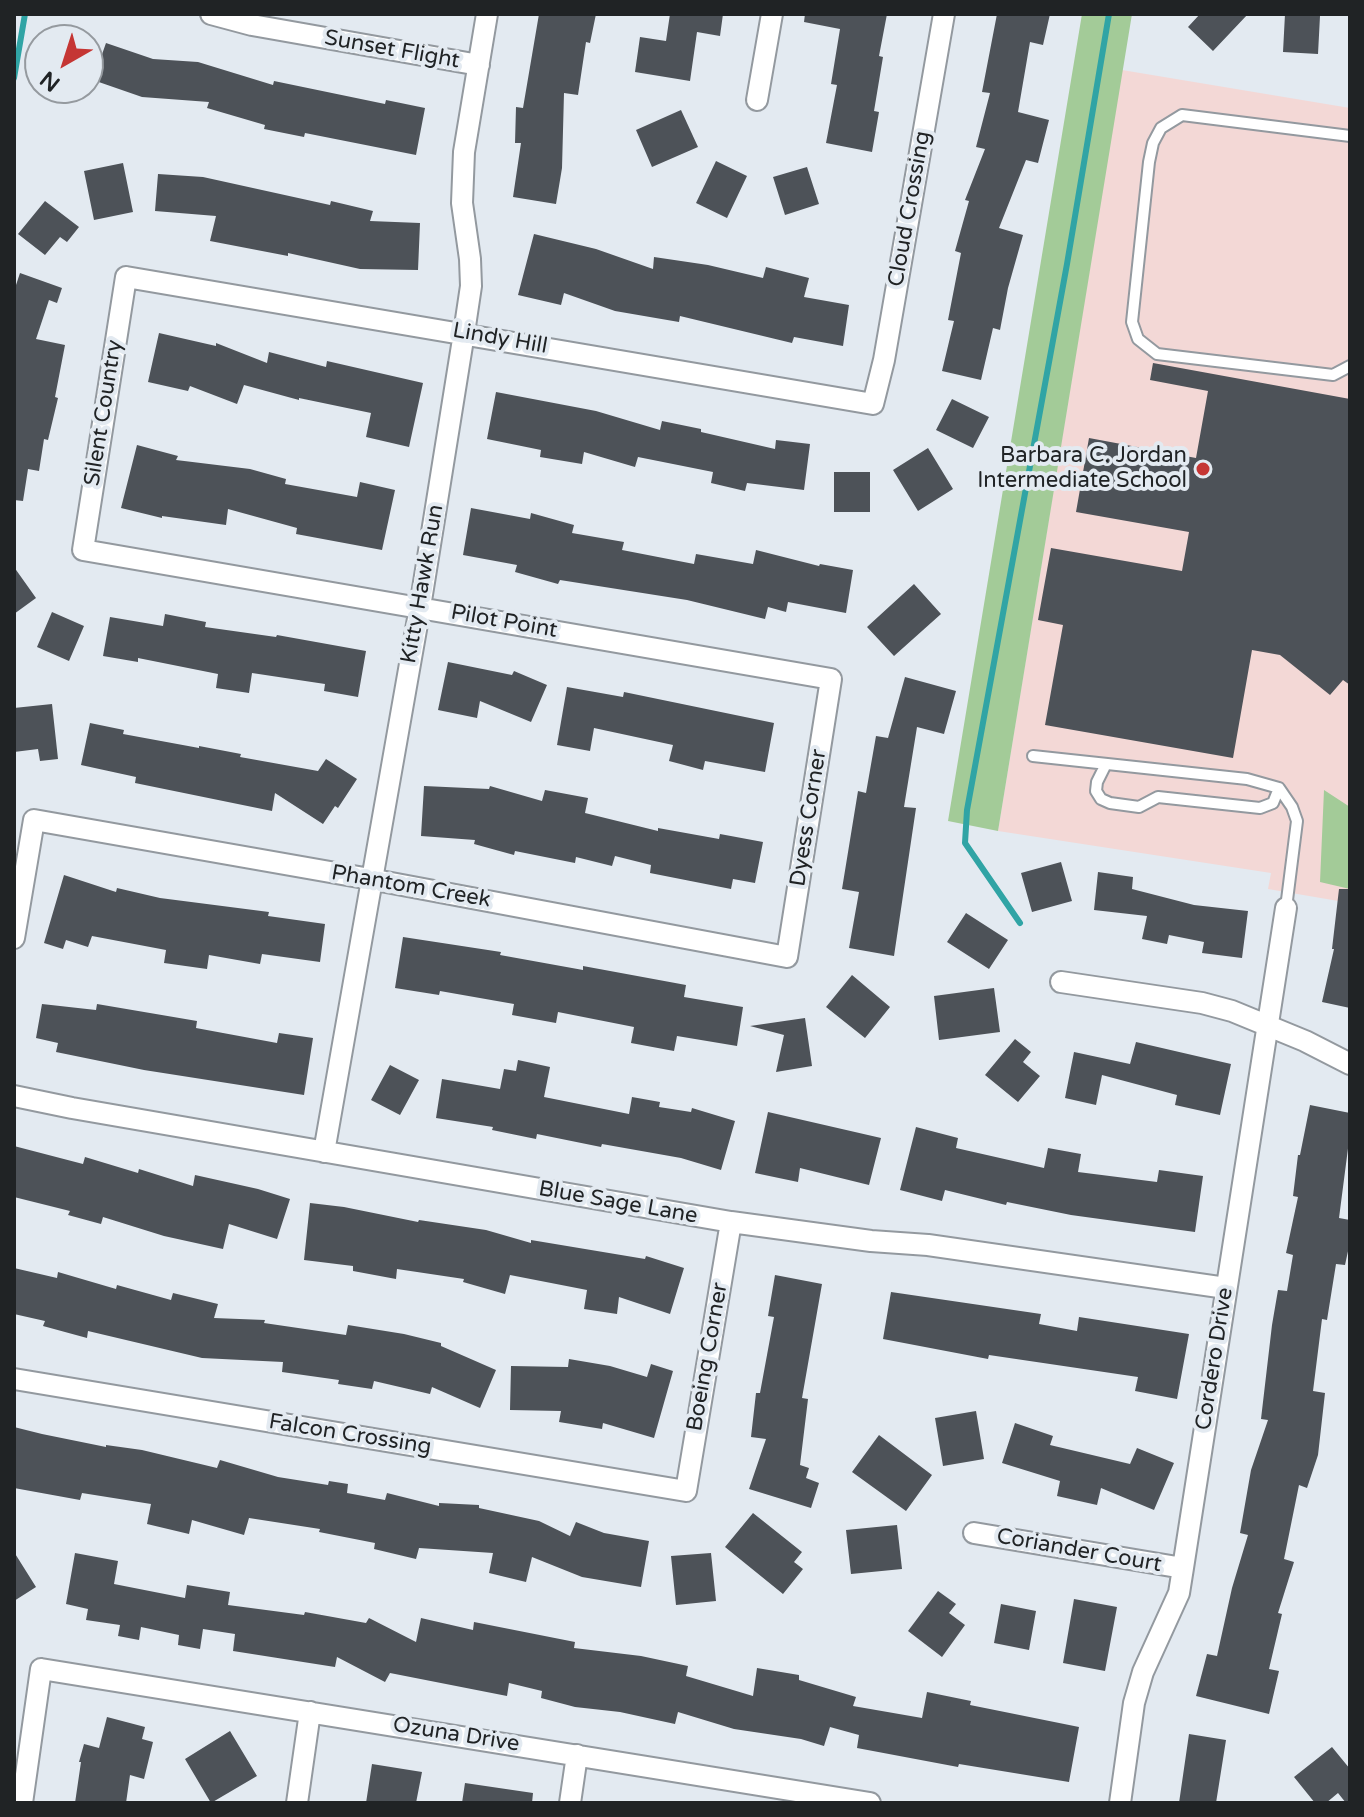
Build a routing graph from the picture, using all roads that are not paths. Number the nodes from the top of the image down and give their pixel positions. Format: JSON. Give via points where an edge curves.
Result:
{"nodes":[{"id":1,"x":211,"y":14,"type":"edge"},
{"id":2,"x":487,"y":14,"type":"edge"},
{"id":3,"x":772,"y":14,"type":"edge"},
{"id":4,"x":944,"y":14,"type":"edge"},
{"id":5,"x":479,"y":65,"type":"junction"},
{"id":6,"x":757,"y":100,"type":"dead end"},
{"id":7,"x":1350,"y":136,"type":"edge"},
{"id":8,"x":126,"y":277,"type":"joint"},
{"id":9,"x":464,"y":333,"type":"junction"},
{"id":10,"x":1350,"y":366,"type":"edge"},
{"id":11,"x":873,"y":404,"type":"joint"},
{"id":12,"x":83,"y":550,"type":"joint"},
{"id":13,"x":420,"y":607,"type":"junction"},
{"id":14,"x":831,"y":679,"type":"joint"},
{"id":15,"x":1033,"y":756,"type":"dead end"},
{"id":16,"x":1106,"y":764,"type":"junction"},
{"id":17,"x":1279,"y":788,"type":"junction"},
{"id":18,"x":370,"y":879,"type":"junction"},
{"id":19,"x":1286,"y":908,"type":"joint"},
{"id":20,"x":14,"y":938,"type":"edge"},
{"id":21,"x":787,"y":957,"type":"joint"},
{"id":22,"x":1061,"y":982,"type":"dead end"},
{"id":23,"x":1267,"y":1025,"type":"junction"},
{"id":24,"x":1350,"y":1064,"type":"edge"},
{"id":25,"x":14,"y":1096,"type":"edge"},
{"id":26,"x":324,"y":1152,"type":"junction"},
{"id":27,"x":731,"y":1222,"type":"junction"},
{"id":28,"x":1226,"y":1288,"type":"junction"},
{"id":29,"x":14,"y":1379,"type":"edge"},
{"id":30,"x":686,"y":1491,"type":"joint"},
{"id":31,"x":974,"y":1533,"type":"dead end"},
{"id":32,"x":1183,"y":1568,"type":"junction"},
{"id":33,"x":310,"y":1712,"type":"junction"},
{"id":34,"x":577,"y":1755,"type":"junction"},
{"id":35,"x":858,"y":1802,"type":"edge"},
{"id":36,"x":22,"y":1803,"type":"edge"},
{"id":37,"x":297,"y":1803,"type":"edge"},
{"id":38,"x":570,"y":1803,"type":"edge"},
{"id":39,"x":1120,"y":1803,"type":"edge"}],
"edges":[{"from":1,"to":5,"type":"street","name":"Sunset Flight"},
{"from":2,"to":5,"type":"street","name":"Kitty Hawk Run"},
{"from":3,"to":6,"type":"street"},
{"from":4,"to":11,"type":"street","name":"Cloud Crossing"},
{"from":5,"to":9,"type":"street","name":"Kitty Hawk Run","via":[[464,152],[462,203],[471,286]]},
{"from":7,"to":10,"type":"lane","via":[[1182,115],[1161,128],[1149,162],[1132,322],[1138,339],[1157,354],[1333,375]]},
{"from":8,"to":9,"type":"street","name":"Lindy Hill"},
{"from":8,"to":12,"type":"street","name":"Silent Country"},
{"from":9,"to":11,"type":"street","name":"Lindy Hill"},
{"from":9,"to":13,"type":"street","name":"Kitty Hawk Run"},
{"from":12,"to":13,"type":"street","name":"Pilot Point"},
{"from":13,"to":14,"type":"street","name":"Pilot Point"},
{"from":13,"to":18,"type":"street","name":"Kitty Hawk Run"},
{"from":14,"to":21,"type":"street","name":"Dyess Corner"},
{"from":15,"to":16,"type":"lane"},
{"from":16,"to":17,"type":"lane","via":[[1247,779]]},
{"from":16,"to":17,"type":"lane","via":[[1097,782],[1101,799],[1139,807],[1158,797],[1260,808],[1273,803]]},
{"from":17,"to":19,"type":"lane","via":[[1297,821]]},
{"from":18,"to":20,"type":"street","name":"Phantom Creek","via":[[34,820]]},
{"from":18,"to":21,"type":"street","name":"Phantom Creek"},
{"from":18,"to":26,"type":"street","name":"Kitty Hawk Run"},
{"from":19,"to":23,"type":"street","name":"Cordero Drive"},
{"from":22,"to":23,"type":"street","via":[[1202,1003]]},
{"from":23,"to":24,"type":"street"},
{"from":23,"to":28,"type":"street","name":"Cordero Drive"},
{"from":25,"to":26,"type":"street","name":"Blue Sage Lane"},
{"from":26,"to":27,"type":"street","name":"Blue Sage Lane"},
{"from":27,"to":28,"type":"street","name":"Blue Sage Lane"},
{"from":27,"to":30,"type":"street","name":"Boeing Corner"},
{"from":28,"to":32,"type":"street","name":"Cordero Drive"},
{"from":29,"to":30,"type":"street","name":"Falcon Crossing"},
{"from":31,"to":32,"type":"street","name":"Coriander Court"},
{"from":32,"to":39,"type":"street","name":"Cordero Drive","via":[[1179,1593],[1134,1703]]},
{"from":33,"to":34,"type":"street","name":"Ozuna Drive"},
{"from":33,"to":36,"type":"street","name":"Ozuna Drive","via":[[41,1669]]},
{"from":33,"to":37,"type":"street"},
{"from":34,"to":35,"type":"street","name":"Ozuna Drive"},
{"from":34,"to":38,"type":"street"}]}
